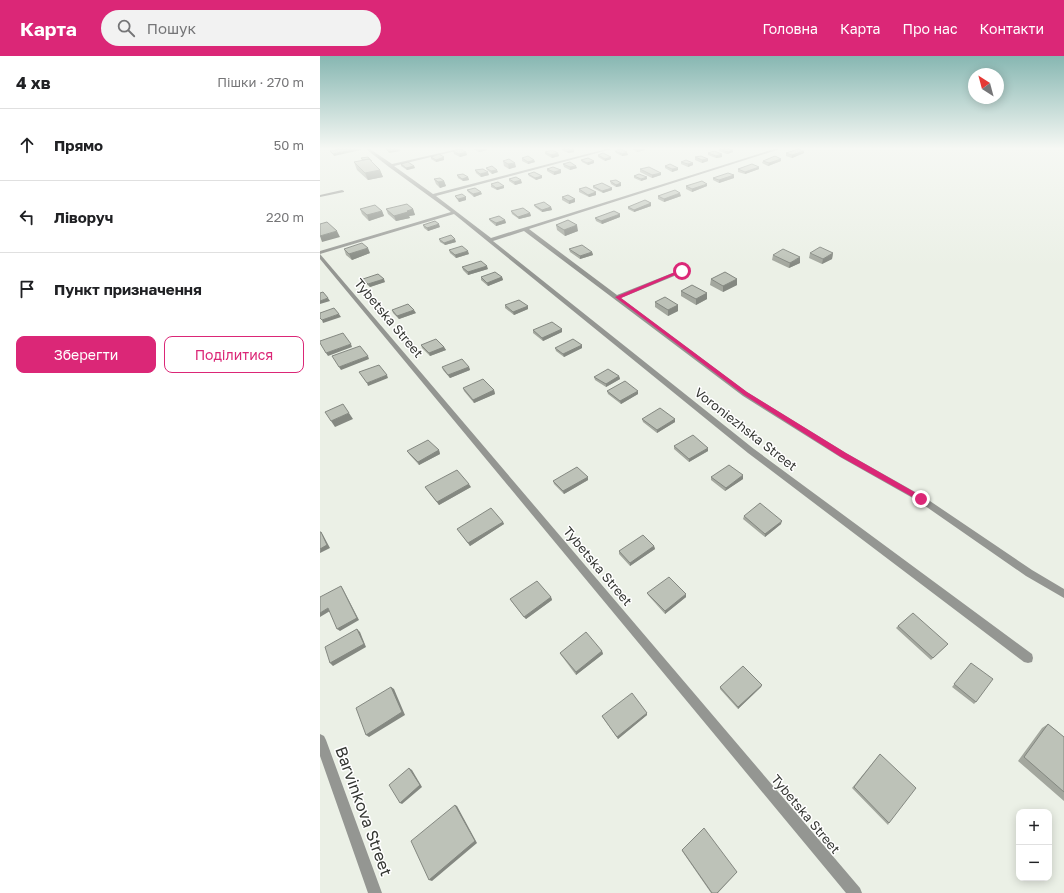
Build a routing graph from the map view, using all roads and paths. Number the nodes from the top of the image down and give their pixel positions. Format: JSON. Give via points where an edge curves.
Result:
{"nodes":[{"id":1,"x":421,"y":188,"type":"edge"},
{"id":2,"x":462,"y":188,"type":"edge"},
{"id":3,"x":654,"y":188,"type":"edge"},
{"id":4,"x":342,"y":191,"type":"dead end"},
{"id":5,"x":320,"y":196,"type":"edge"},
{"id":6,"x":432,"y":196,"type":"junction"},
{"id":7,"x":455,"y":212,"type":"junction"},
{"id":8,"x":525,"y":229,"type":"junction"},
{"id":9,"x":490,"y":240,"type":"junction"},
{"id":10,"x":320,"y":254,"type":"edge"},
{"id":11,"x":682,"y":271,"type":"dead end"},
{"id":12,"x":618,"y":297,"type":"junction"},
{"id":13,"x":1064,"y":594,"type":"edge"},
{"id":14,"x":1028,"y":658,"type":"dead end"},
{"id":15,"x":320,"y":740,"type":"edge"},
{"id":16,"x":375,"y":893,"type":"edge"},
{"id":17,"x":855,"y":893,"type":"edge"}],
"edges":[{"from":1,"to":6,"type":"street","name":"Voroniezhska Street"},
{"from":2,"to":6,"type":"street"},
{"from":3,"to":8,"type":"street"},
{"from":4,"to":5,"type":"street"},
{"from":6,"to":7,"type":"street","name":"Voroniezhska Street"},
{"from":7,"to":9,"type":"street","name":"Voroniezhska Street"},
{"from":7,"to":10,"type":"street"},
{"from":8,"to":9,"type":"street"},
{"from":8,"to":12,"type":"street"},
{"from":9,"to":14,"type":"street","name":"Voroniezhska Street","via":[[752,451]]},
{"from":10,"to":17,"type":"street","name":"Tybetska Street"},
{"from":11,"to":12,"type":"street"},
{"from":12,"to":13,"type":"street","via":[[746,394],[843,455],[921,499]]},
{"from":15,"to":16,"type":"street","name":"Barvinkova Street"}]}
